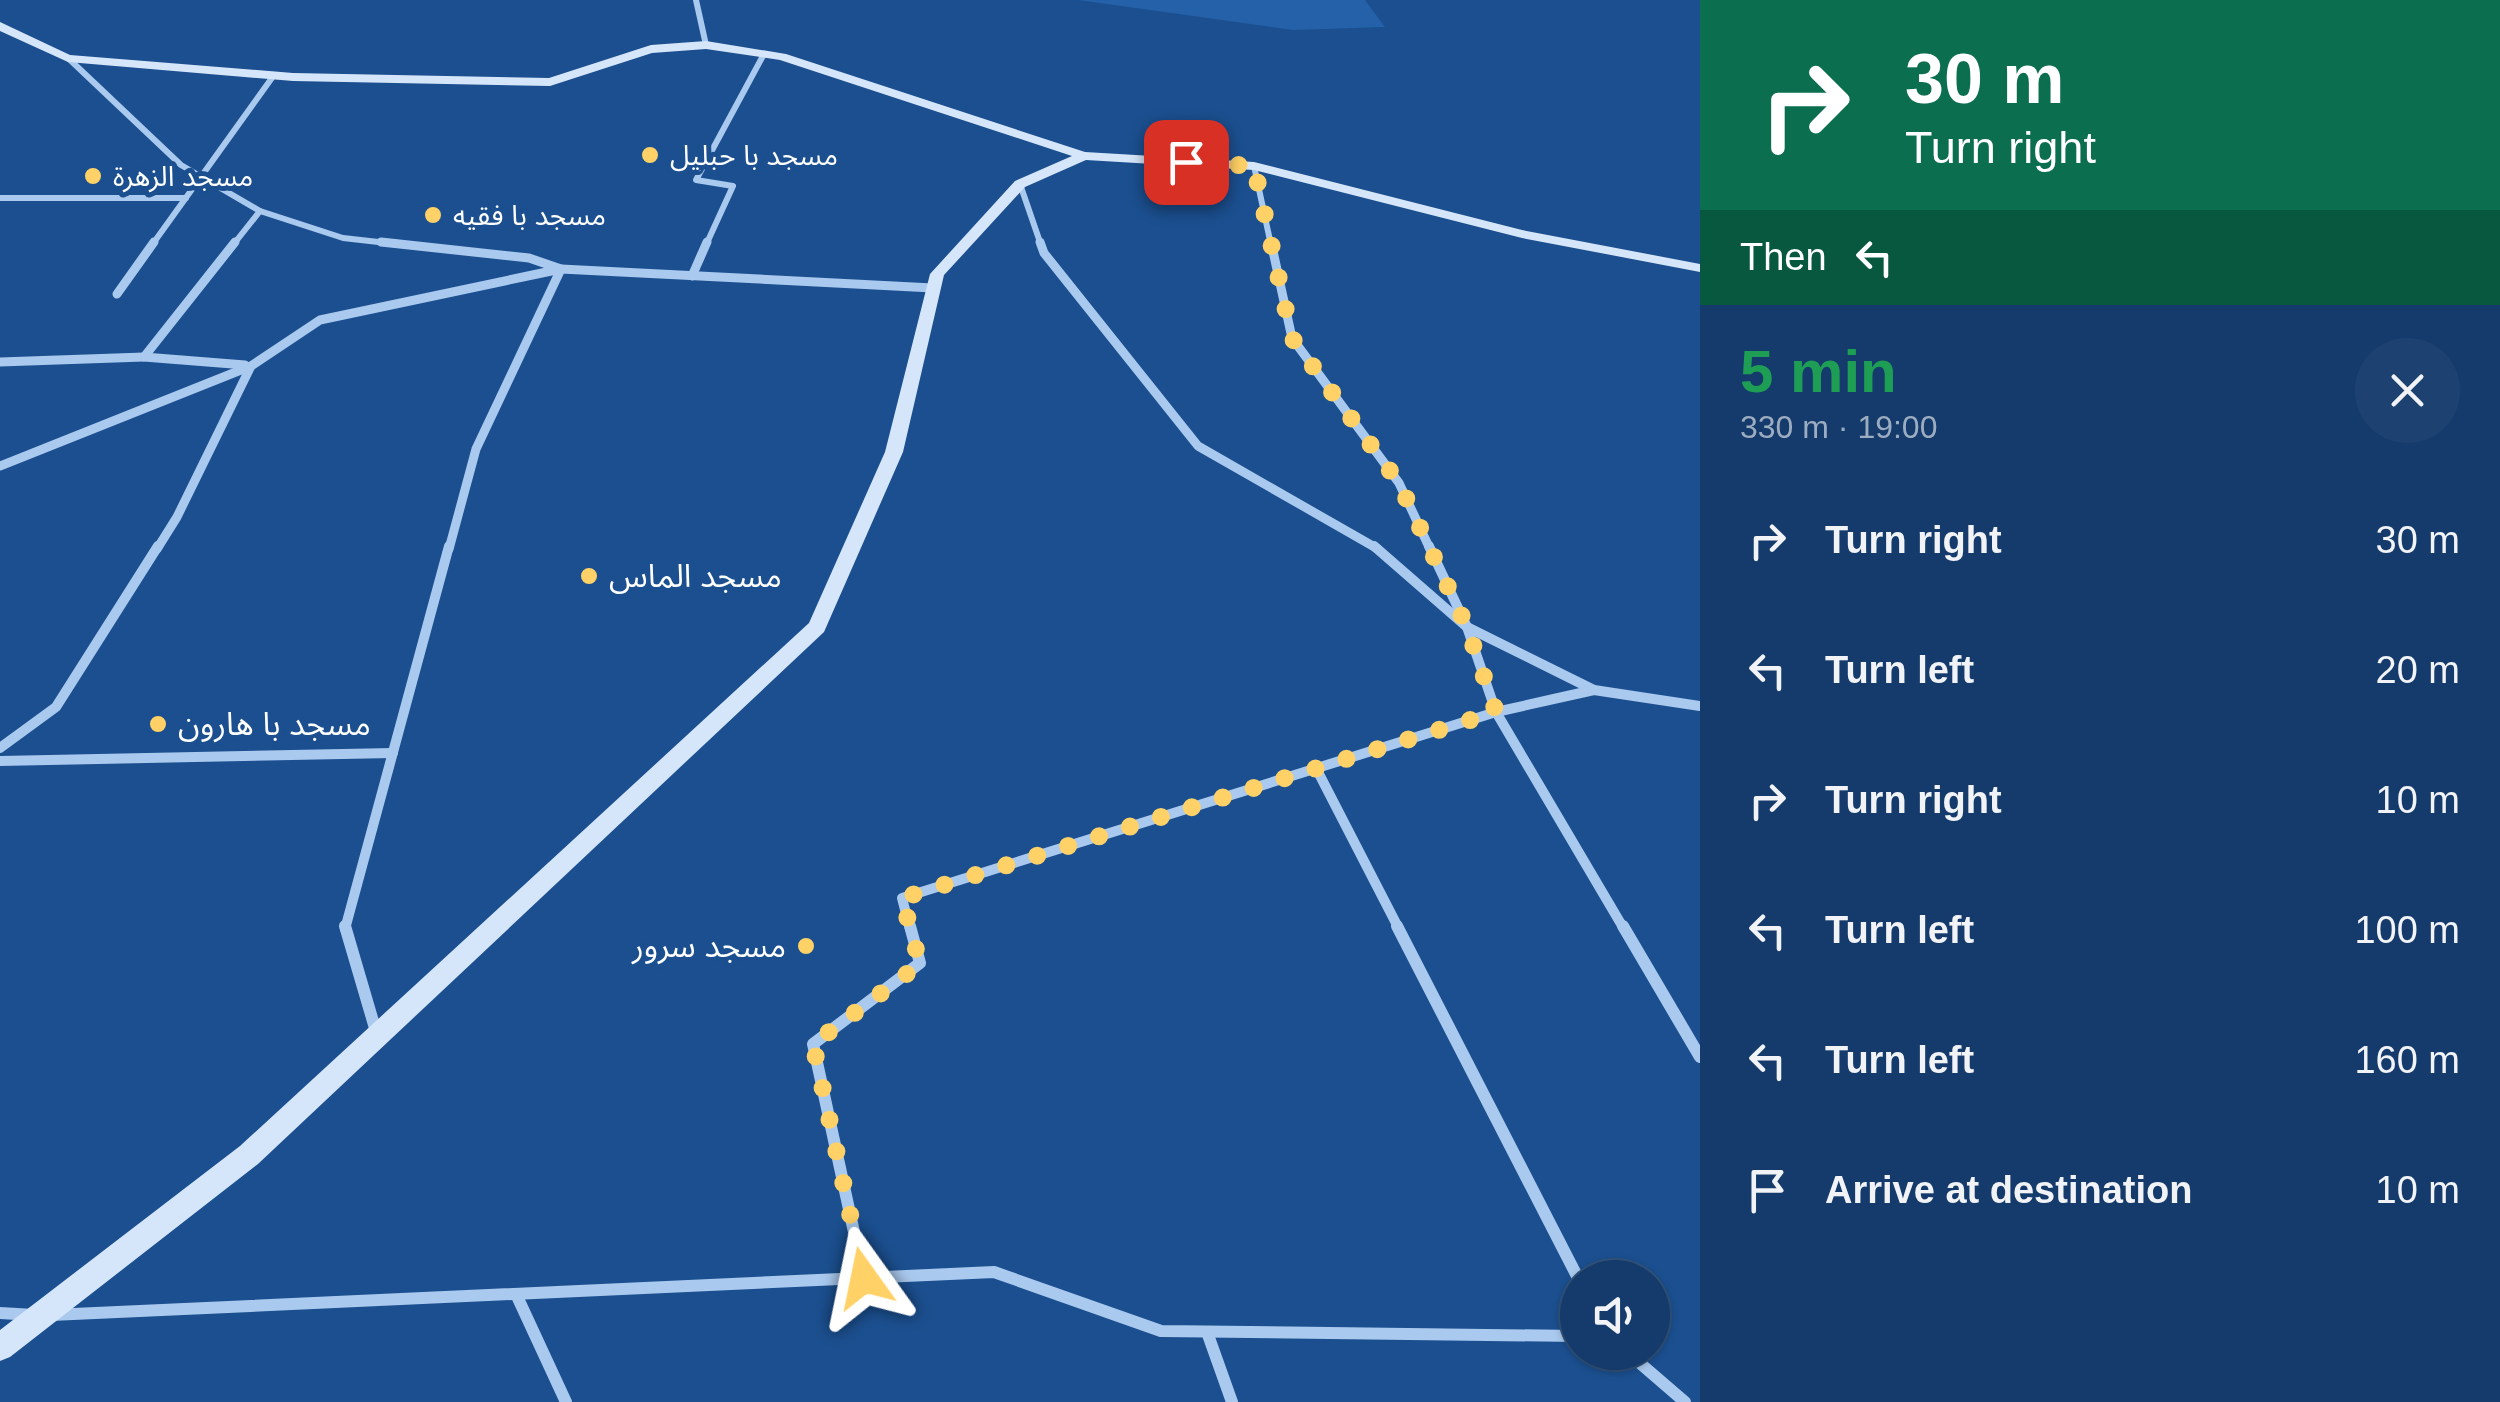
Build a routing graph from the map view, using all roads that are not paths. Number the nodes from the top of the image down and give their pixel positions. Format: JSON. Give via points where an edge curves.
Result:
{"nodes":[{"id":1,"x":696,"y":0,"type":"edge"},
{"id":2,"x":0,"y":26,"type":"edge"},
{"id":3,"x":706,"y":46,"type":"junction"},
{"id":4,"x":764,"y":54,"type":"junction"},
{"id":5,"x":68,"y":58,"type":"junction"},
{"id":6,"x":274,"y":74,"type":"junction"},
{"id":7,"x":1084,"y":156,"type":"junction"},
{"id":8,"x":1254,"y":166,"type":"junction"},
{"id":9,"x":200,"y":177,"type":"junction"},
{"id":10,"x":1020,"y":184,"type":"junction"},
{"id":11,"x":0,"y":198,"type":"edge"},
{"id":12,"x":186,"y":198,"type":"junction"},
{"id":13,"x":260,"y":212,"type":"junction"},
{"id":14,"x":1700,"y":268,"type":"edge"},
{"id":15,"x":561,"y":270,"type":"junction"},
{"id":16,"x":692,"y":276,"type":"junction"},
{"id":17,"x":934,"y":288,"type":"junction"},
{"id":18,"x":117,"y":294,"type":"dead end"},
{"id":19,"x":144,"y":357,"type":"junction"},
{"id":20,"x":0,"y":362,"type":"edge"},
{"id":21,"x":252,"y":366,"type":"junction"},
{"id":22,"x":0,"y":466,"type":"edge"},
{"id":23,"x":1467,"y":627,"type":"junction"},
{"id":24,"x":1594,"y":690,"type":"junction"},
{"id":25,"x":1700,"y":706,"type":"edge"},
{"id":26,"x":1496,"y":712,"type":"junction"},
{"id":27,"x":0,"y":748,"type":"edge"},
{"id":28,"x":393,"y":754,"type":"junction"},
{"id":29,"x":0,"y":761,"type":"edge"},
{"id":30,"x":1316,"y":768,"type":"junction"},
{"id":31,"x":377,"y":1036,"type":"junction"},
{"id":32,"x":1700,"y":1057,"type":"edge"},
{"id":33,"x":1569,"y":1260,"type":"edge"},
{"id":34,"x":864,"y":1278,"type":"junction"},
{"id":35,"x":516,"y":1294,"type":"junction"},
{"id":36,"x":0,"y":1314,"type":"edge"},
{"id":37,"x":41,"y":1316,"type":"junction"},
{"id":38,"x":1207,"y":1332,"type":"junction"},
{"id":39,"x":1560,"y":1336,"type":"edge"},
{"id":40,"x":0,"y":1347,"type":"edge"},
{"id":41,"x":1648,"y":1370,"type":"edge"},
{"id":42,"x":566,"y":1402,"type":"edge"},
{"id":43,"x":1232,"y":1402,"type":"edge"},
{"id":44,"x":1686,"y":1402,"type":"edge"}],
"edges":[{"from":1,"to":3,"type":"street"},
{"from":2,"to":5,"type":"street"},
{"from":3,"to":4,"type":"street"},
{"from":3,"to":6,"type":"street","via":[[652,48],[550,82]]},
{"from":4,"to":7,"type":"street"},
{"from":4,"to":16,"type":"street","via":[[696,180],[733,186]]},
{"from":5,"to":6,"type":"street"},
{"from":5,"to":9,"type":"street"},
{"from":6,"to":9,"type":"street"},
{"from":7,"to":8,"type":"street"},
{"from":7,"to":10,"type":"street"},
{"from":8,"to":14,"type":"street","via":[[1522,234]]},
{"from":8,"to":23,"type":"street","via":[[1292,338],[1399,483]]},
{"from":9,"to":12,"type":"street"},
{"from":9,"to":13,"type":"street"},
{"from":10,"to":17,"type":"street","via":[[937,274]]},
{"from":10,"to":23,"type":"street","via":[[1044,253],[1198,446],[1386,552]]},
{"from":11,"to":12,"type":"street"},
{"from":12,"to":18,"type":"street"},
{"from":13,"to":15,"type":"street","via":[[343,238],[530,258]]},
{"from":13,"to":19,"type":"street"},
{"from":15,"to":16,"type":"street"},
{"from":15,"to":21,"type":"street","via":[[320,320]]},
{"from":15,"to":28,"type":"street","via":[[476,449]]},
{"from":16,"to":17,"type":"street"},
{"from":17,"to":31,"type":"street","via":[[894,452],[817,627]]},
{"from":19,"to":20,"type":"street"},
{"from":19,"to":21,"type":"street"},
{"from":21,"to":22,"type":"street"},
{"from":21,"to":27,"type":"street","via":[[177,517],[56,706]]},
{"from":23,"to":24,"type":"street"},
{"from":23,"to":26,"type":"street"},
{"from":24,"to":25,"type":"street"},
{"from":24,"to":26,"type":"street"},
{"from":26,"to":30,"type":"street"},
{"from":26,"to":32,"type":"street"},
{"from":28,"to":29,"type":"street"},
{"from":28,"to":31,"type":"street","via":[[345,928]]},
{"from":30,"to":33,"type":"street"},
{"from":30,"to":34,"type":"street","via":[[902,898],[920,964],[813,1044]]},
{"from":31,"to":37,"type":"street","via":[[249,1155]]},
{"from":34,"to":35,"type":"street"},
{"from":34,"to":38,"type":"street","via":[[994,1272],[1161,1331]]},
{"from":35,"to":37,"type":"street"},
{"from":35,"to":42,"type":"street"},
{"from":36,"to":37,"type":"street"},
{"from":37,"to":40,"type":"street"},
{"from":38,"to":39,"type":"street"},
{"from":38,"to":43,"type":"street"},
{"from":41,"to":44,"type":"street"}]}
